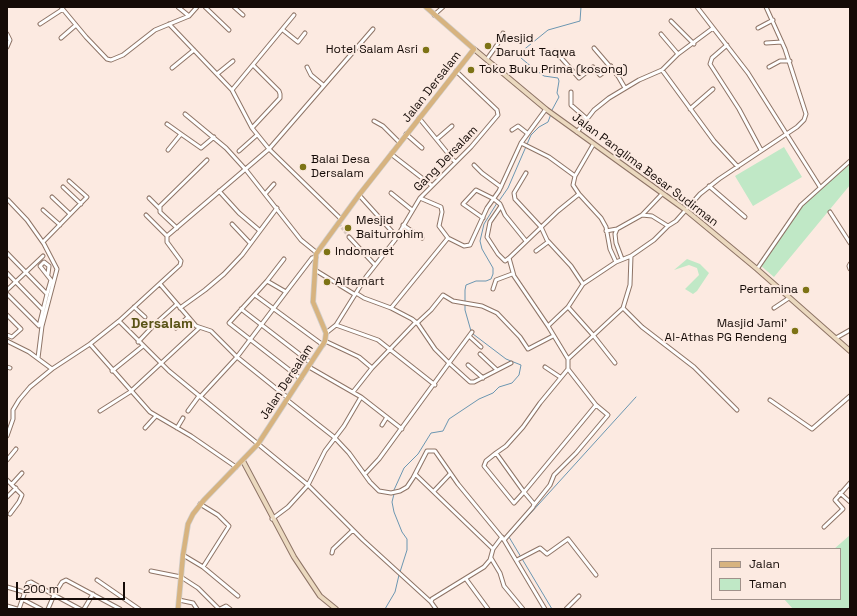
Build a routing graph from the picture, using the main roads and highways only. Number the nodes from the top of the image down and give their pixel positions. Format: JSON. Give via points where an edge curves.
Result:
{"nodes":[{"id":1,"x":426,"y":7,"type":"edge"},
{"id":2,"x":474,"y":49,"type":"junction"},
{"id":3,"x":850,"y":351,"type":"edge"},
{"id":4,"x":243,"y":461,"type":"junction"},
{"id":5,"x":178,"y":609,"type":"edge"},
{"id":6,"x":336,"y":609,"type":"edge"}],
"edges":[{"from":1,"to":2,"type":"main road","name":"Jalan Panglima Besar Sudirman"},
{"from":2,"to":3,"type":"main road","name":"Jalan Panglima Besar Sudirman","via":[[593,145],[687,210]]},
{"from":2,"to":4,"type":"main road","name":"Jalan Dersalam","via":[[359,195],[316,255],[313,302],[326,333],[324,343],[258,444]]},
{"from":4,"to":5,"type":"main road","name":"Jalan Dersalam","via":[[200,504],[188,524]]},
{"from":4,"to":6,"type":"main road","via":[[272,519],[312,586]]}]}
